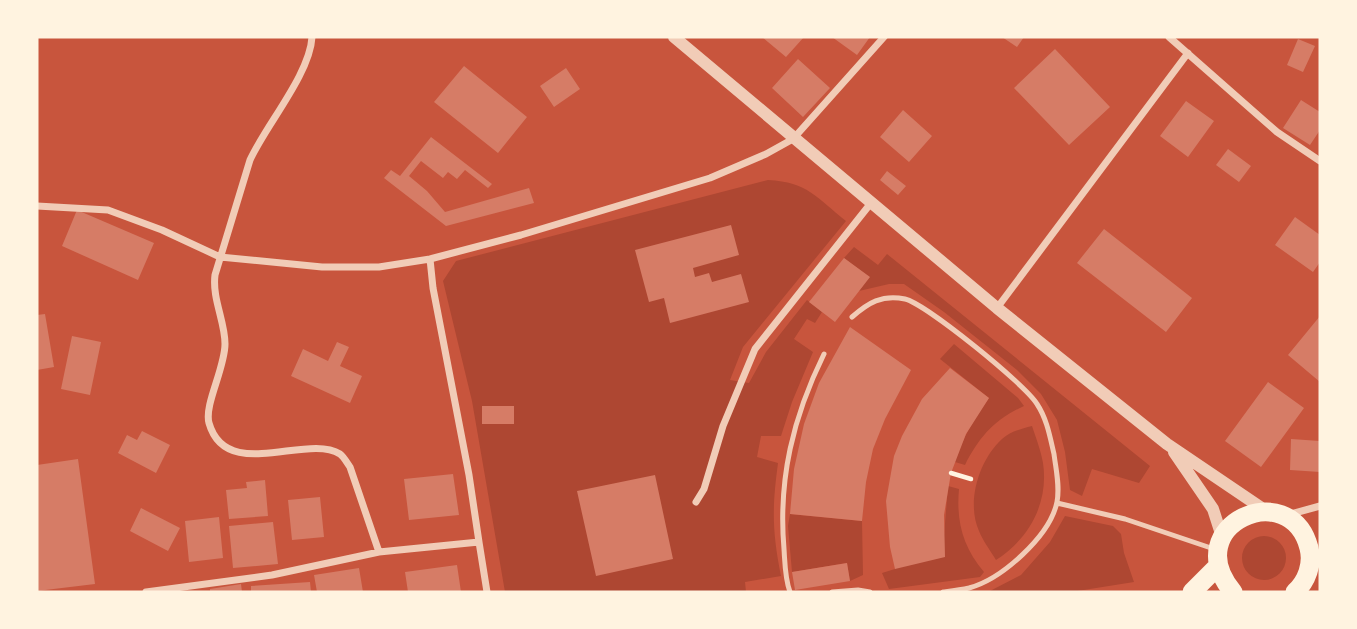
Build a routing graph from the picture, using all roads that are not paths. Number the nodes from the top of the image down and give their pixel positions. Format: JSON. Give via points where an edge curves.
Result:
{"nodes":[{"id":1,"x":312,"y":37,"type":"edge"},
{"id":2,"x":674,"y":37,"type":"edge"},
{"id":3,"x":884,"y":37,"type":"edge"},
{"id":4,"x":1169,"y":37,"type":"edge"},
{"id":5,"x":1188,"y":52,"type":"junction"},
{"id":6,"x":793,"y":139,"type":"junction"},
{"id":7,"x":1320,"y":161,"type":"edge"},
{"id":8,"x":871,"y":203,"type":"junction"},
{"id":9,"x":37,"y":206,"type":"edge"},
{"id":10,"x":220,"y":257,"type":"junction"},
{"id":11,"x":430,"y":259,"type":"junction"},
{"id":12,"x":997,"y":308,"type":"junction"},
{"id":13,"x":852,"y":317,"type":"dead end"},
{"id":14,"x":824,"y":355,"type":"dead end"},
{"id":15,"x":1167,"y":444,"type":"junction"},
{"id":16,"x":696,"y":502,"type":"dead end"},
{"id":17,"x":1056,"y":503,"type":"junction"},
{"id":18,"x":1320,"y":506,"type":"edge"},
{"id":19,"x":1275,"y":514,"type":"junction"},
{"id":20,"x":479,"y":542,"type":"junction"},
{"id":21,"x":1219,"y":551,"type":"junction"},
{"id":22,"x":379,"y":552,"type":"junction"},
{"id":23,"x":1314,"y":555,"type":"edge"},
{"id":24,"x":146,"y":592,"type":"edge"},
{"id":25,"x":487,"y":592,"type":"edge"},
{"id":26,"x":790,"y":592,"type":"edge"},
{"id":27,"x":831,"y":592,"type":"edge"},
{"id":28,"x":870,"y":592,"type":"edge"},
{"id":29,"x":943,"y":592,"type":"edge"},
{"id":30,"x":1192,"y":592,"type":"edge"},
{"id":31,"x":1233,"y":592,"type":"edge"},
{"id":32,"x":1295,"y":592,"type":"edge"}],
"edges":[{"from":1,"to":10,"type":"street","via":[[305,62],[250,160]]},
{"from":2,"to":6,"type":"street"},
{"from":3,"to":6,"type":"street"},
{"from":4,"to":5,"type":"street"},
{"from":5,"to":7,"type":"street","via":[[1278,132]]},
{"from":5,"to":12,"type":"street"},
{"from":6,"to":8,"type":"street"},
{"from":6,"to":11,"type":"street","via":[[710,178]]},
{"from":8,"to":12,"type":"street"},
{"from":8,"to":16,"type":"street","via":[[755,349]]},
{"from":9,"to":10,"type":"street","via":[[108,210]]},
{"from":10,"to":11,"type":"street","via":[[322,267],[379,267]]},
{"from":10,"to":22,"type":"street","via":[[214,285],[225,360],[210,404],[208,420],[214,435],[228,448],[251,455],[326,449],[341,454],[350,467]]},
{"from":11,"to":20,"type":"street"},
{"from":12,"to":15,"type":"street"},
{"from":13,"to":17,"type":"lane","via":[[869,303],[906,300],[1020,383],[1049,430],[1058,478]]},
{"from":14,"to":26,"type":"lane","via":[[803,399],[784,484],[781,517]]},
{"from":15,"to":19,"type":"street"},
{"from":15,"to":21,"type":"street","via":[[1213,509]]},
{"from":17,"to":21,"type":"lane","via":[[1125,519]]},
{"from":17,"to":29,"type":"lane","via":[[1046,527],[1028,550],[997,575],[971,588]]},
{"from":18,"to":19,"type":"street"},
{"from":19,"to":21,"type":"highway","via":[[1253,512],[1240,517],[1229,526]]},
{"from":19,"to":23,"type":"highway","via":[[1297,525]]},
{"from":20,"to":22,"type":"street"},
{"from":20,"to":25,"type":"street"},
{"from":21,"to":30,"type":"highway"},
{"from":21,"to":31,"type":"highway","via":[[1223,581]]},
{"from":22,"to":24,"type":"street","via":[[272,575]]},
{"from":23,"to":32,"type":"highway"},
{"from":27,"to":28,"type":"lane"}]}
